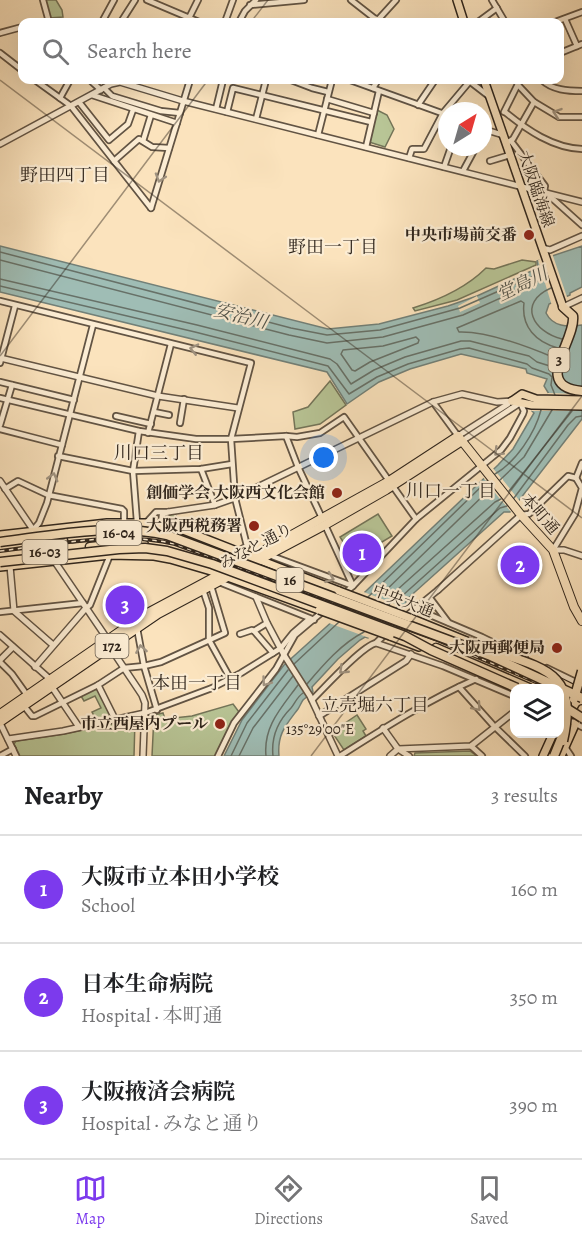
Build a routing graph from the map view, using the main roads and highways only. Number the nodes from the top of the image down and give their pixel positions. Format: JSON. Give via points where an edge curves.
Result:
{"nodes":[{"id":1,"x":457,"y":0,"type":"edge"},
{"id":2,"x":464,"y":18,"type":"edge"},
{"id":3,"x":485,"y":84,"type":"edge"},
{"id":4,"x":562,"y":305,"type":"joint"},
{"id":5,"x":582,"y":391,"type":"edge"},
{"id":6,"x":582,"y":400,"type":"edge"},
{"id":7,"x":539,"y":403,"type":"junction"},
{"id":8,"x":582,"y":406,"type":"edge"},
{"id":9,"x":460,"y":439,"type":"joint"},
{"id":10,"x":324,"y":522,"type":"junction"},
{"id":11,"x":0,"y":535,"type":"edge"},
{"id":12,"x":0,"y":544,"type":"edge"},
{"id":13,"x":177,"y":553,"type":"junction"},
{"id":14,"x":0,"y":557,"type":"edge"},
{"id":15,"x":256,"y":559,"type":"junction"},
{"id":16,"x":0,"y":562,"type":"edge"},
{"id":17,"x":0,"y":567,"type":"edge"},
{"id":18,"x":228,"y":577,"type":"junction"},
{"id":19,"x":213,"y":583,"type":"junction"},
{"id":20,"x":582,"y":621,"type":"edge"},
{"id":21,"x":411,"y":622,"type":"junction"},
{"id":22,"x":405,"y":636,"type":"junction"},
{"id":23,"x":109,"y":644,"type":"junction"},
{"id":24,"x":582,"y":664,"type":"edge"},
{"id":25,"x":582,"y":671,"type":"edge"},
{"id":26,"x":51,"y":683,"type":"junction"},
{"id":27,"x":519,"y":684,"type":"edge"},
{"id":28,"x":561,"y":684,"type":"edge"},
{"id":29,"x":510,"y":685,"type":"edge"},
{"id":30,"x":510,"y":685,"type":"edge"},
{"id":31,"x":578,"y":686,"type":"edge"},
{"id":32,"x":564,"y":690,"type":"edge"},
{"id":33,"x":582,"y":695,"type":"edge"},
{"id":34,"x":564,"y":702,"type":"edge"},
{"id":35,"x":564,"y":708,"type":"edge"},
{"id":36,"x":0,"y":714,"type":"edge"},
{"id":37,"x":580,"y":718,"type":"edge"},
{"id":38,"x":0,"y":723,"type":"edge"},
{"id":39,"x":564,"y":730,"type":"edge"},
{"id":40,"x":564,"y":732,"type":"edge"},
{"id":41,"x":564,"y":736,"type":"edge"},
{"id":42,"x":551,"y":738,"type":"edge"},
{"id":43,"x":562,"y":738,"type":"edge"},
{"id":44,"x":543,"y":756,"type":"edge"},
{"id":45,"x":549,"y":756,"type":"edge"},
{"id":46,"x":558,"y":756,"type":"edge"}],
"edges":[{"from":1,"to":2,"type":"main road"},
{"from":3,"to":4,"type":"main road","name":"大阪臨海線"},
{"from":4,"to":5,"type":"highway","number":"3","via":[[573,316],[573,325],[558,374],[567,387]]},
{"from":6,"to":7,"type":"main road"},
{"from":7,"to":7,"type":"main road","name":"みなと通り","via":[[516,402],[524,395]]},
{"from":7,"to":8,"type":"main road"},
{"from":9,"to":10,"type":"highway","name":"みなと通り","number":"172"},
{"from":9,"to":20,"type":"highway","name":"本町通","via":[[553,550]]},
{"from":10,"to":15,"type":"highway","name":"みなと通り","number":"172"},
{"from":10,"to":15,"type":"highway","name":"みなと通り","number":"172"},
{"from":11,"to":15,"type":"main road","name":"中央大通","via":[[137,522],[183,530]]},
{"from":12,"to":21,"type":"highway","number":"16","bridge":true,"via":[[118,529],[167,535]]},
{"from":13,"to":14,"type":"highway","number":"16-03","bridge":true,"via":[[119,544]]},
{"from":13,"to":16,"type":"highway","number":"16","bridge":true,"via":[[127,548]]},
{"from":13,"to":22,"type":"highway","number":"16","bridge":true},
{"from":15,"to":18,"type":"highway","name":"みなと通り","number":"172"},
{"from":15,"to":19,"type":"highway","name":"みなと通り","number":"172"},
{"from":15,"to":21,"type":"main road","name":"中央大通","bridge":true},
{"from":17,"to":19,"type":"main road","via":[[128,554],[162,557]]},
{"from":18,"to":19,"type":"highway","name":"みなと通り","number":"172"},
{"from":18,"to":30,"type":"main road","bridge":true},
{"from":19,"to":23,"type":"highway","name":"みなと通り","number":"172"},
{"from":19,"to":23,"type":"highway","name":"みなと通り","number":"172","via":[[142,616]]},
{"from":21,"to":28,"type":"highway","bridge":true,"via":[[537,667]]},
{"from":21,"to":31,"type":"main road","name":"中央大通"},
{"from":21,"to":33,"type":"highway","number":"16","bridge":true},
{"from":22,"to":27,"type":"highway","number":"16","bridge":true},
{"from":22,"to":29,"type":"highway","number":"16","bridge":true},
{"from":23,"to":26,"type":"highway","name":"みなと通り","number":"172"},
{"from":24,"to":31,"type":"main road"},
{"from":25,"to":46,"type":"highway","bridge":true},
{"from":26,"to":36,"type":"highway","name":"みなと通り","number":"172"},
{"from":26,"to":38,"type":"highway","name":"みなと通り","number":"172"},
{"from":31,"to":33,"type":"main road","name":"中央大通"},
{"from":31,"to":34,"type":"main road"},
{"from":31,"to":40,"type":"highway","bridge":true},
{"from":32,"to":39,"type":"highway","bridge":true,"via":[[568,714]]},
{"from":35,"to":37,"type":"highway","bridge":true},
{"from":37,"to":41,"type":"main road"},
{"from":42,"to":44,"type":"main road"},
{"from":43,"to":45,"type":"highway"},
{"from":43,"to":46,"type":"highway","bridge":true}]}
